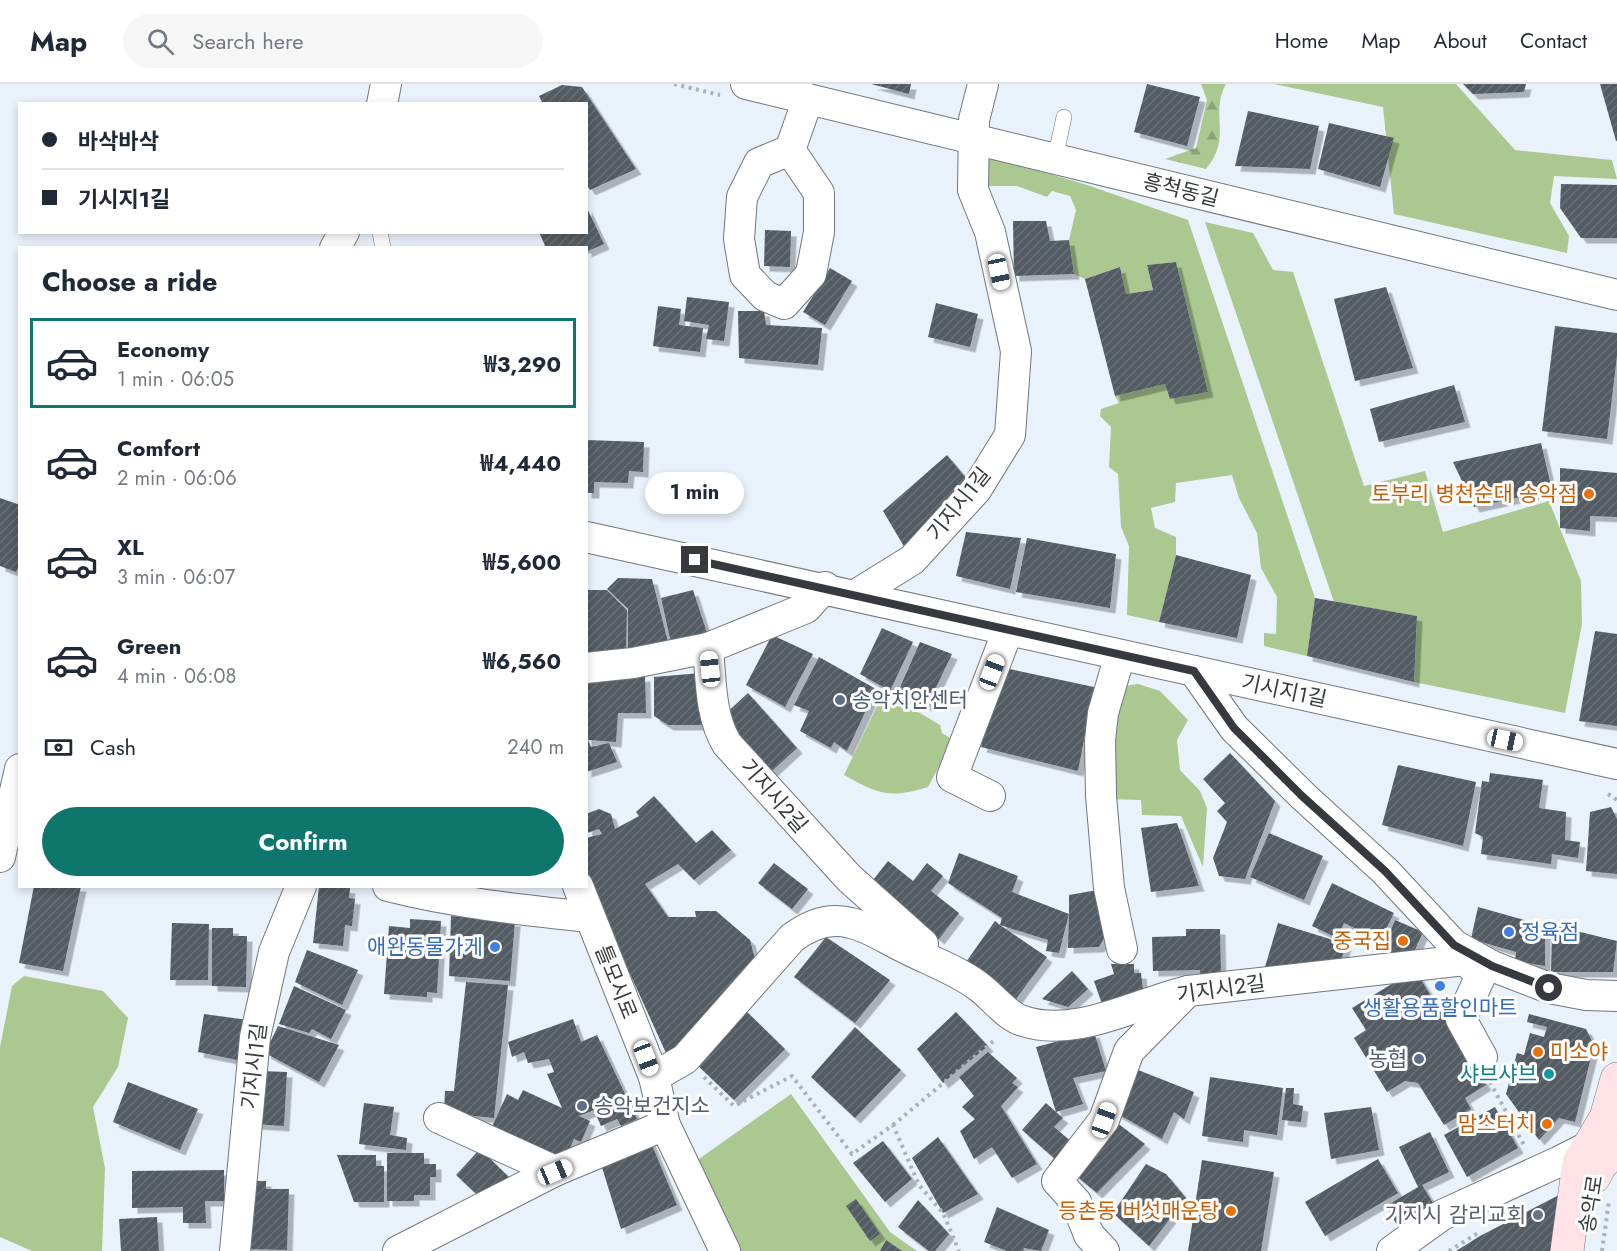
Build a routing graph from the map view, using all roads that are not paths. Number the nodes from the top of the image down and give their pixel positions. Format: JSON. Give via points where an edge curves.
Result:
{"nodes":[{"id":1,"x":386,"y":84,"type":"edge"},
{"id":2,"x":746,"y":84,"type":"edge"},
{"id":3,"x":983,"y":84,"type":"edge"},
{"id":4,"x":808,"y":99,"type":"junction"},
{"id":5,"x":382,"y":102,"type":"edge"},
{"id":6,"x":1064,"y":117,"type":"dead end"},
{"id":7,"x":973,"y":138,"type":"junction"},
{"id":8,"x":790,"y":150,"type":"dead end"},
{"id":9,"x":1055,"y":159,"type":"junction"},
{"id":10,"x":1617,"y":295,"type":"edge"},
{"id":11,"x":588,"y":537,"type":"edge"},
{"id":12,"x":825,"y":587,"type":"junction"},
{"id":13,"x":857,"y":594,"type":"junction"},
{"id":14,"x":1008,"y":630,"type":"junction"},
{"id":15,"x":708,"y":648,"type":"junction"},
{"id":16,"x":1120,"y":655,"type":"junction"},
{"id":17,"x":588,"y":668,"type":"edge"},
{"id":18,"x":1194,"y":671,"type":"junction"},
{"id":19,"x":1606,"y":762,"type":"edge"},
{"id":20,"x":18,"y":778,"type":"edge"},
{"id":21,"x":990,"y":796,"type":"dead end"},
{"id":22,"x":0,"y":857,"type":"edge"},
{"id":23,"x":300,"y":888,"type":"edge"},
{"id":24,"x":399,"y":888,"type":"edge"},
{"id":25,"x":579,"y":888,"type":"edge"},
{"id":26,"x":589,"y":917,"type":"junction"},
{"id":27,"x":1122,"y":949,"type":"dead end"},
{"id":28,"x":1460,"y":952,"type":"junction"},
{"id":29,"x":975,"y":984,"type":"junction"},
{"id":30,"x":1188,"y":991,"type":"junction"},
{"id":31,"x":1617,"y":996,"type":"edge"},
{"id":32,"x":1484,"y":1065,"type":"road end"},
{"id":33,"x":654,"y":1077,"type":"junction"},
{"id":34,"x":1617,"y":1079,"type":"edge"},
{"id":35,"x":439,"y":1118,"type":"dead end"},
{"id":36,"x":665,"y":1125,"type":"junction"},
{"id":37,"x":1606,"y":1151,"type":"edge"},
{"id":38,"x":555,"y":1172,"type":"junction"},
{"id":39,"x":236,"y":1251,"type":"edge"},
{"id":40,"x":398,"y":1251,"type":"edge"},
{"id":41,"x":724,"y":1251,"type":"edge"},
{"id":42,"x":1104,"y":1251,"type":"edge"},
{"id":43,"x":1392,"y":1251,"type":"edge"},
{"id":44,"x":1413,"y":1251,"type":"edge"},
{"id":45,"x":1567,"y":1251,"type":"edge"},
{"id":46,"x":1584,"y":1251,"type":"edge"}],
"edges":[{"from":1,"to":5,"type":"street"},
{"from":2,"to":4,"type":"street","name":"흥척동길"},
{"from":3,"to":7,"type":"street","name":"기지시1길"},
{"from":4,"to":7,"type":"street","name":"흥척동길"},
{"from":4,"to":8,"type":"street"},
{"from":6,"to":9,"type":"lane"},
{"from":7,"to":9,"type":"street","name":"흥척동길"},
{"from":7,"to":13,"type":"street","name":"기지시1길","via":[[973,190],[990,232],[1016,351],[1010,435],[976,490],[912,560]]},
{"from":9,"to":10,"type":"street","name":"흥척동길"},
{"from":11,"to":12,"type":"street","name":"기시지1길"},
{"from":12,"to":13,"type":"street","name":"기시지1길"},
{"from":12,"to":15,"type":"street","via":[[806,608]]},
{"from":13,"to":14,"type":"street","name":"기시지1길"},
{"from":14,"to":16,"type":"street","name":"기시지1길"},
{"from":14,"to":21,"type":"street","via":[[952,777]]},
{"from":15,"to":17,"type":"street"},
{"from":15,"to":29,"type":"street","name":"기지시2길","via":[[715,711],[727,744],[849,878],[902,928]]},
{"from":16,"to":18,"type":"street","name":"기시지1길"},
{"from":16,"to":27,"type":"street","via":[[1103,713],[1100,740],[1108,888]]},
{"from":18,"to":19,"type":"street","name":"기시지1길"},
{"from":18,"to":28,"type":"street","via":[[1234,728],[1385,871]]},
{"from":20,"to":22,"type":"street"},
{"from":23,"to":39,"type":"street","name":"기지시1길","via":[[274,952],[255,1037]]},
{"from":24,"to":26,"type":"street","via":[[499,907]]},
{"from":25,"to":26,"type":"street","name":"틀모시로"},
{"from":26,"to":33,"type":"street","name":"틀모시로"},
{"from":28,"to":30,"type":"street","name":"기지시2길"},
{"from":28,"to":31,"type":"street","via":[[1549,988]]},
{"from":28,"to":32,"type":"street","via":[[1481,975],[1461,1019]]},
{"from":29,"to":30,"type":"street","name":"기지시2길","via":[[1019,1019],[1053,1025],[1100,1019]]},
{"from":29,"to":33,"type":"street","name":"기지시2길","via":[[850,922],[806,927],[685,1059]]},
{"from":30,"to":42,"type":"street","via":[[1129,1051],[1104,1120],[1057,1181],[1076,1202],[1089,1235]]},
{"from":33,"to":36,"type":"street","name":"틀모시로"},
{"from":34,"to":37,"type":"main road","name":"송악로","via":[[1606,1118]]},
{"from":35,"to":38,"type":"street"},
{"from":36,"to":38,"type":"street"},
{"from":36,"to":41,"type":"street","name":"틀모시로"},
{"from":37,"to":43,"type":"street","via":[[1442,1215]]},
{"from":37,"to":44,"type":"street","via":[[1449,1224]]},
{"from":37,"to":45,"type":"main road"},
{"from":37,"to":46,"type":"main road","name":"송악로"},
{"from":38,"to":40,"type":"street"}]}
